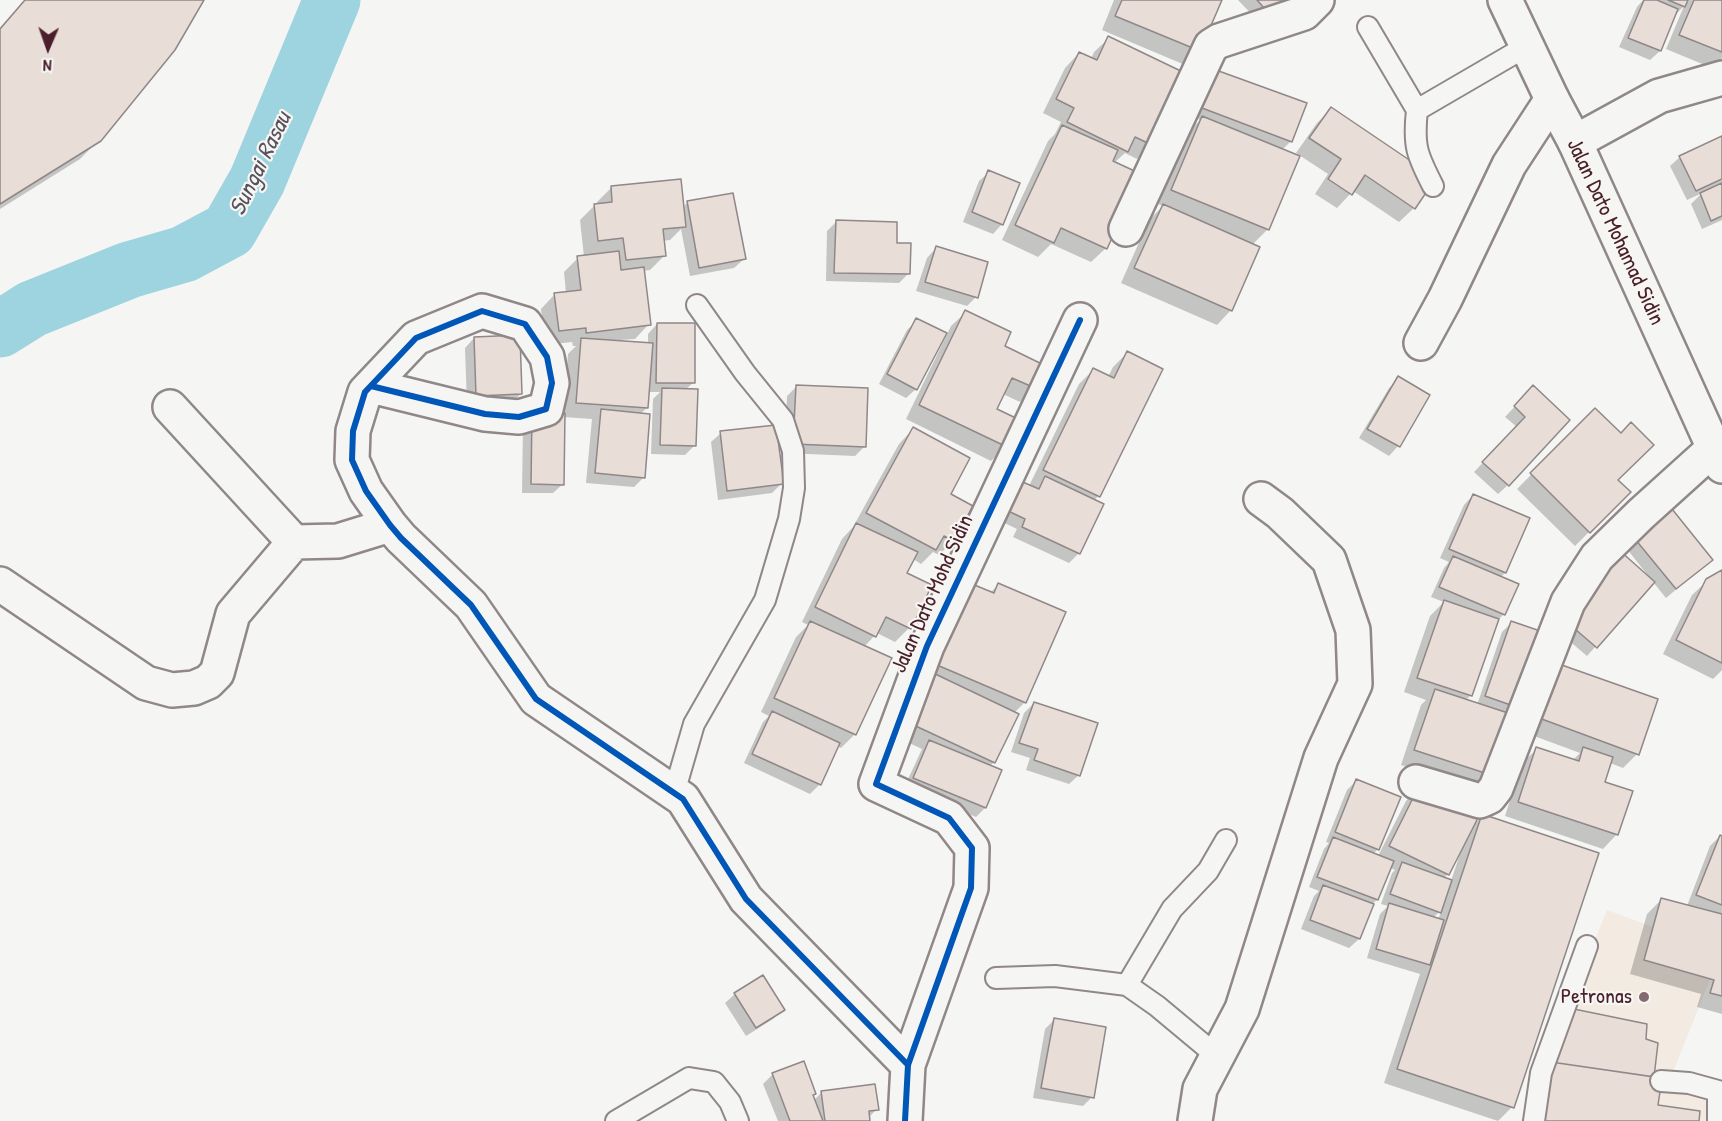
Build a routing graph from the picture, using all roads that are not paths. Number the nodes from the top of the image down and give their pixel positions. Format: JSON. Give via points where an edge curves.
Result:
{"nodes":[{"id":1,"x":1317,"y":0,"type":"edge"},
{"id":2,"x":1505,"y":0,"type":"edge"},
{"id":3,"x":1368,"y":27,"type":"dead end"},
{"id":4,"x":1527,"y":46,"type":"junction"},
{"id":5,"x":1722,"y":78,"type":"edge"},
{"id":6,"x":1552,"y":99,"type":"junction"},
{"id":7,"x":1417,"y":111,"type":"junction"},
{"id":8,"x":1575,"y":142,"type":"junction"},
{"id":9,"x":1433,"y":186,"type":"dead end"},
{"id":10,"x":1126,"y":229,"type":"dead end"},
{"id":11,"x":697,"y":305,"type":"dead end"},
{"id":12,"x":1080,"y":320,"type":"dead end"},
{"id":13,"x":1421,"y":343,"type":"dead end"},
{"id":14,"x":371,"y":386,"type":"junction"},
{"id":15,"x":170,"y":407,"type":"dead end"},
{"id":16,"x":1718,"y":457,"type":"edge"},
{"id":17,"x":1261,"y":499,"type":"dead end"},
{"id":18,"x":390,"y":525,"type":"junction"},
{"id":19,"x":294,"y":542,"type":"junction"},
{"id":20,"x":0,"y":584,"type":"edge"},
{"id":21,"x":1416,"y":782,"type":"dead end"},
{"id":22,"x":674,"y":793,"type":"junction"},
{"id":23,"x":1226,"y":840,"type":"dead end"},
{"id":24,"x":1587,"y":946,"type":"dead end"},
{"id":25,"x":996,"y":978,"type":"dead end"},
{"id":26,"x":1127,"y":985,"type":"junction"},
{"id":27,"x":1217,"y":1056,"type":"junction"},
{"id":28,"x":908,"y":1065,"type":"junction"},
{"id":29,"x":1661,"y":1082,"type":"dead end"},
{"id":30,"x":616,"y":1121,"type":"edge"},
{"id":31,"x":738,"y":1121,"type":"edge"},
{"id":32,"x":905,"y":1121,"type":"edge"},
{"id":33,"x":1195,"y":1121,"type":"edge"},
{"id":34,"x":1534,"y":1121,"type":"edge"},
{"id":35,"x":1718,"y":1121,"type":"edge"}],
"edges":[{"from":1,"to":10,"type":"street","via":[[1304,13],[1210,46]]},
{"from":2,"to":4,"type":"street","name":"Jalan Dato Mohamad Sidin"},
{"from":3,"to":7,"type":"lane"},
{"from":4,"to":6,"type":"street","name":"Jalan Dato Mohamad Sidin"},
{"from":4,"to":7,"type":"lane"},
{"from":5,"to":8,"type":"street","via":[[1659,96]]},
{"from":6,"to":8,"type":"street","name":"Jalan Dato Mohamad Sidin"},
{"from":6,"to":13,"type":"street","via":[[1509,165]]},
{"from":7,"to":9,"type":"lane","via":[[1414,134],[1418,158]]},
{"from":8,"to":16,"type":"street","name":"Jalan Dato Mohamad Sidin"},
{"from":11,"to":22,"type":"lane","via":[[783,420],[793,451],[794,488],[765,600],[694,724]]},
{"from":12,"to":28,"type":"street","name":"Jalan Dato Mohd Sidin","via":[[927,646],[876,784],[949,818],[972,848],[971,888]]},
{"from":14,"to":14,"type":"street","via":[[416,338],[482,311],[525,324],[547,357],[552,383],[546,409],[519,417],[485,414]]},
{"from":14,"to":18,"type":"street","via":[[365,392],[353,431],[352,460],[366,491]]},
{"from":15,"to":19,"type":"street"},
{"from":16,"to":21,"type":"street","via":[[1641,514],[1596,557],[1568,602],[1496,788],[1489,797],[1480,801]]},
{"from":17,"to":27,"type":"street","via":[[1329,560],[1353,630],[1355,684],[1321,758],[1242,1009]]},
{"from":18,"to":19,"type":"street","via":[[338,541]]},
{"from":18,"to":22,"type":"street","via":[[471,605],[536,699]]},
{"from":19,"to":20,"type":"street","via":[[233,614],[217,673],[194,688],[172,690],[146,683]]},
{"from":22,"to":28,"type":"street","via":[[683,799],[746,899]]},
{"from":23,"to":26,"type":"lane","via":[[1208,871],[1172,909]]},
{"from":24,"to":34,"type":"lane","via":[[1545,1073]]},
{"from":25,"to":26,"type":"lane","via":[[1055,976]]},
{"from":26,"to":27,"type":"lane"},
{"from":27,"to":33,"type":"street","via":[[1200,1089]]},
{"from":28,"to":32,"type":"street","name":"Jalan Dato Mohd Sidin"},
{"from":29,"to":35,"type":"lane","via":[[1689,1083],[1718,1091]]},
{"from":30,"to":31,"type":"lane","via":[[689,1078],[714,1082],[730,1102]]}]}
